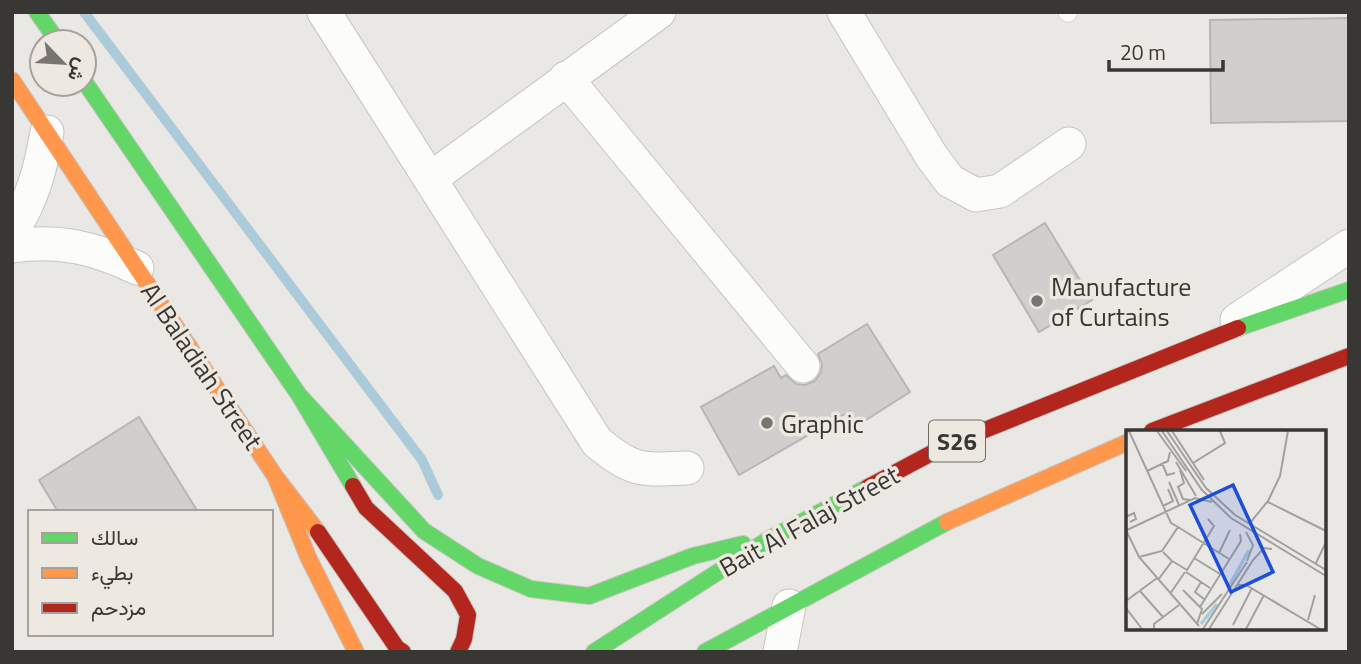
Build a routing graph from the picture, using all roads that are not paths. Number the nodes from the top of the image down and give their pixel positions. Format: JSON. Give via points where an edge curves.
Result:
{"nodes":[{"id":1,"x":37,"y":12,"type":"edge"},
{"id":2,"x":324,"y":12,"type":"edge"},
{"id":3,"x":659,"y":12,"type":"edge"},
{"id":4,"x":844,"y":12,"type":"edge"},
{"id":5,"x":48,"y":28,"type":"edge"},
{"id":6,"x":566,"y":78,"type":"junction"},
{"id":7,"x":12,"y":80,"type":"edge"},
{"id":8,"x":96,"y":98,"type":"edge"},
{"id":9,"x":47,"y":132,"type":"junction"},
{"id":10,"x":1069,"y":144,"type":"dead end"},
{"id":11,"x":430,"y":179,"type":"junction"},
{"id":12,"x":12,"y":231,"type":"edge"},
{"id":13,"x":12,"y":246,"type":"edge"},
{"id":14,"x":1349,"y":246,"type":"edge"},
{"id":15,"x":136,"y":268,"type":"junction"},
{"id":16,"x":1349,"y":290,"type":"edge"},
{"id":17,"x":1209,"y":338,"type":"junction"},
{"id":18,"x":1349,"y":358,"type":"edge"},
{"id":19,"x":803,"y":366,"type":"dead end"},
{"id":20,"x":299,"y":395,"type":"junction"},
{"id":21,"x":1155,"y":430,"type":"edge"},
{"id":22,"x":1126,"y":443,"type":"edge"},
{"id":23,"x":687,"y":468,"type":"dead end"},
{"id":24,"x":275,"y":476,"type":"junction"},
{"id":25,"x":769,"y":538,"type":"junction"},
{"id":26,"x":789,"y":606,"type":"junction"},
{"id":27,"x":400,"y":650,"type":"edge"},
{"id":28,"x":356,"y":652,"type":"edge"},
{"id":29,"x":458,"y":652,"type":"edge"},
{"id":30,"x":594,"y":652,"type":"edge"},
{"id":31,"x":705,"y":652,"type":"edge"},
{"id":32,"x":780,"y":652,"type":"edge"}],
"edges":[{"from":1,"to":5,"type":"main road"},
{"from":2,"to":11,"type":"street"},
{"from":3,"to":6,"type":"street"},
{"from":4,"to":10,"type":"street","via":[[950,181],[976,195],[1000,191]]},
{"from":6,"to":11,"type":"street"},
{"from":6,"to":19,"type":"street"},
{"from":7,"to":9,"type":"main road","name":"Al Baladiah Street"},
{"from":8,"to":20,"type":"main road"},
{"from":9,"to":12,"type":"street","via":[[32,193]]},
{"from":9,"to":15,"type":"main road","name":"Al Baladiah Street"},
{"from":11,"to":23,"type":"street","via":[[597,442],[616,458],[643,470]]},
{"from":13,"to":15,"type":"street","via":[[57,243],[85,247]]},
{"from":14,"to":17,"type":"street"},
{"from":15,"to":24,"type":"main road","name":"Al Baladiah Street"},
{"from":16,"to":17,"type":"main road","name":"Bait Al Falaj Street","number":"S26"},
{"from":17,"to":25,"type":"main road","name":"Bait Al Falaj Street","number":"S26","via":[[945,446]]},
{"from":18,"to":21,"type":"main road"},
{"from":20,"to":25,"type":"main road","via":[[424,531],[478,566],[531,589],[589,596],[693,556]]},
{"from":20,"to":29,"type":"main road","via":[[366,508],[454,591],[468,615]]},
{"from":22,"to":26,"type":"main road","number":"S26","via":[[962,514]]},
{"from":24,"to":27,"type":"main road","name":"Al Baladiah Street","via":[[334,552]]},
{"from":24,"to":28,"type":"main road","via":[[309,559]]},
{"from":25,"to":30,"type":"main road","name":"Bait Al Falaj Street","number":"S26"},
{"from":26,"to":31,"type":"main road","number":"S26"},
{"from":26,"to":32,"type":"street"}]}
